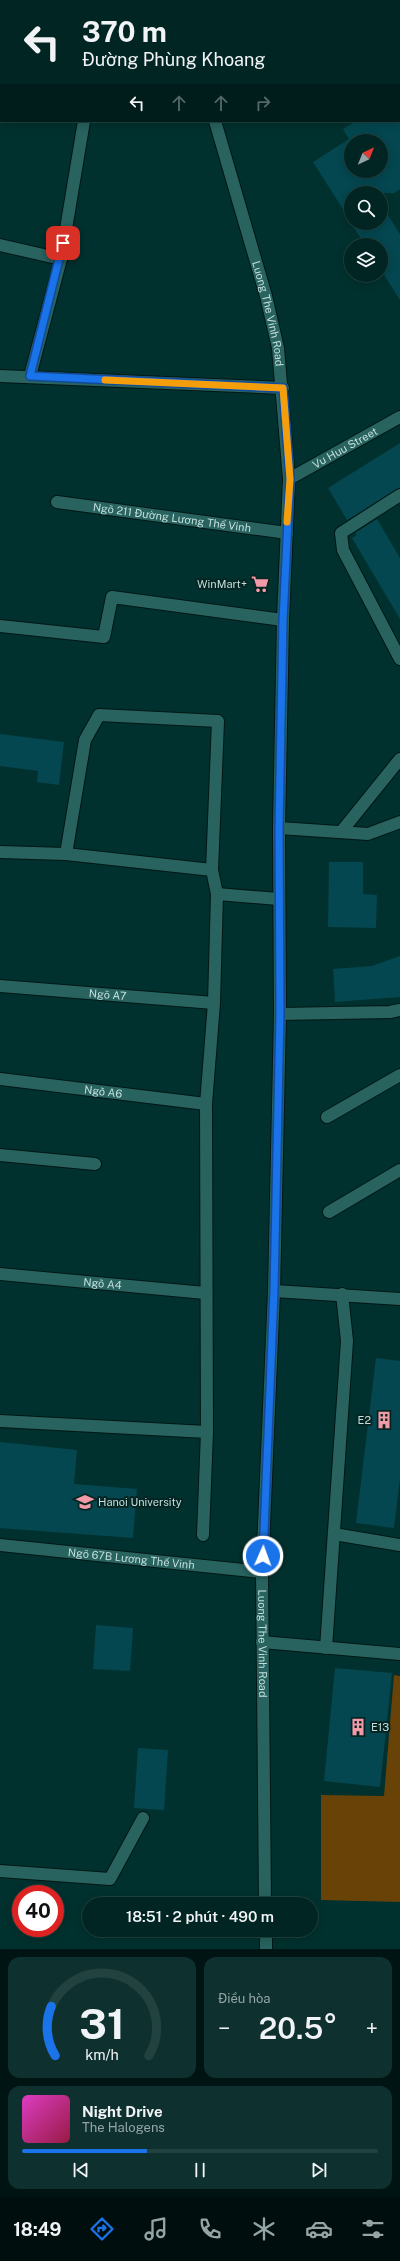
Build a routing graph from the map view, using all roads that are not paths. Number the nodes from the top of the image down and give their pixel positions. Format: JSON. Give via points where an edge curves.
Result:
{"nodes":[{"id":1,"x":84,"y":122,"type":"edge"},
{"id":2,"x":215,"y":122,"type":"edge"},
{"id":3,"x":0,"y":245,"type":"edge"},
{"id":4,"x":61,"y":259,"type":"junction"},
{"id":5,"x":0,"y":376,"type":"edge"},
{"id":6,"x":30,"y":376,"type":"junction"},
{"id":7,"x":283,"y":388,"type":"junction"},
{"id":8,"x":400,"y":417,"type":"edge"},
{"id":9,"x":290,"y":479,"type":"junction"},
{"id":10,"x":400,"y":495,"type":"edge"},
{"id":11,"x":57,"y":502,"type":"dead end"},
{"id":12,"x":287,"y":533,"type":"junction"},
{"id":13,"x":283,"y":620,"type":"junction"},
{"id":14,"x":0,"y":626,"type":"edge"},
{"id":15,"x":400,"y":659,"type":"edge"},
{"id":16,"x":400,"y":759,"type":"edge"},
{"id":17,"x":400,"y":822,"type":"edge"},
{"id":18,"x":279,"y":828,"type":"junction"},
{"id":19,"x":341,"y":832,"type":"junction"},
{"id":20,"x":0,"y":852,"type":"edge"},
{"id":21,"x":66,"y":854,"type":"junction"},
{"id":22,"x":212,"y":870,"type":"junction"},
{"id":23,"x":217,"y":894,"type":"junction"},
{"id":24,"x":279,"y":899,"type":"junction"},
{"id":25,"x":0,"y":986,"type":"edge"},
{"id":26,"x":214,"y":1002,"type":"junction"},
{"id":27,"x":400,"y":1010,"type":"edge"},
{"id":28,"x":280,"y":1014,"type":"junction"},
{"id":29,"x":400,"y":1075,"type":"edge"},
{"id":30,"x":0,"y":1079,"type":"edge"},
{"id":31,"x":206,"y":1104,"type":"junction"},
{"id":32,"x":327,"y":1117,"type":"dead end"},
{"id":33,"x":0,"y":1155,"type":"edge"},
{"id":34,"x":95,"y":1164,"type":"dead end"},
{"id":35,"x":400,"y":1170,"type":"edge"},
{"id":36,"x":329,"y":1212,"type":"dead end"},
{"id":37,"x":0,"y":1274,"type":"edge"},
{"id":38,"x":274,"y":1291,"type":"junction"},
{"id":39,"x":205,"y":1293,"type":"junction"},
{"id":40,"x":342,"y":1294,"type":"junction"},
{"id":41,"x":400,"y":1299,"type":"edge"},
{"id":42,"x":0,"y":1421,"type":"edge"},
{"id":43,"x":206,"y":1432,"type":"junction"},
{"id":44,"x":334,"y":1534,"type":"junction"},
{"id":45,"x":203,"y":1535,"type":"dead end"},
{"id":46,"x":0,"y":1545,"type":"edge"},
{"id":47,"x":400,"y":1545,"type":"edge"},
{"id":48,"x":262,"y":1572,"type":"junction"},
{"id":49,"x":262,"y":1642,"type":"junction"},
{"id":50,"x":326,"y":1648,"type":"junction"},
{"id":51,"x":400,"y":1654,"type":"edge"},
{"id":52,"x":143,"y":1818,"type":"dead end"},
{"id":53,"x":0,"y":1871,"type":"edge"},
{"id":54,"x":265,"y":1897,"type":"edge"},
{"id":55,"x":266,"y":1937,"type":"edge"},
{"id":56,"x":266,"y":1949,"type":"edge"}],
"edges":[{"from":1,"to":4,"type":"street"},
{"from":2,"to":7,"type":"street","name":"Luong The Vinh Road","via":[[266,296],[278,348]]},
{"from":3,"to":4,"type":"street"},
{"from":4,"to":6,"type":"street"},
{"from":5,"to":6,"type":"street"},
{"from":6,"to":7,"type":"street"},
{"from":7,"to":9,"type":"street","name":"Luong The Vinh Road"},
{"from":8,"to":9,"type":"street","name":"Vu Huu Street"},
{"from":9,"to":12,"type":"street","name":"Luong The Vinh Road"},
{"from":10,"to":15,"type":"street","via":[[341,533],[343,550]]},
{"from":11,"to":12,"type":"street","name":"Ngõ 211 Đường Lương Thế Vinh"},
{"from":12,"to":13,"type":"street","name":"Luong The Vinh Road"},
{"from":13,"to":14,"type":"street","via":[[112,597],[104,636]]},
{"from":13,"to":18,"type":"street","name":"Luong The Vinh Road"},
{"from":16,"to":19,"type":"street"},
{"from":17,"to":19,"type":"street","via":[[368,834]]},
{"from":18,"to":19,"type":"street"},
{"from":18,"to":24,"type":"street","name":"Luong The Vinh Road"},
{"from":20,"to":21,"type":"street"},
{"from":21,"to":22,"type":"street"},
{"from":21,"to":22,"type":"street","via":[[85,740],[99,715],[218,721]]},
{"from":22,"to":23,"type":"street"},
{"from":23,"to":24,"type":"street"},
{"from":23,"to":26,"type":"street"},
{"from":24,"to":28,"type":"street","name":"Luong The Vinh Road"},
{"from":25,"to":26,"type":"street","name":"Ngõ A7"},
{"from":26,"to":31,"type":"street"},
{"from":27,"to":28,"type":"street"},
{"from":28,"to":38,"type":"street","name":"Luong The Vinh Road"},
{"from":29,"to":32,"type":"street"},
{"from":30,"to":31,"type":"street","name":"Ngõ A6"},
{"from":31,"to":39,"type":"street"},
{"from":33,"to":34,"type":"street"},
{"from":35,"to":36,"type":"street"},
{"from":37,"to":39,"type":"street","name":"Ngõ A4"},
{"from":38,"to":40,"type":"street"},
{"from":38,"to":48,"type":"street","name":"Luong The Vinh Road"},
{"from":39,"to":43,"type":"street"},
{"from":40,"to":41,"type":"street"},
{"from":40,"to":44,"type":"street","via":[[346,1340]]},
{"from":42,"to":43,"type":"street"},
{"from":43,"to":45,"type":"street"},
{"from":44,"to":47,"type":"street"},
{"from":44,"to":50,"type":"street"},
{"from":46,"to":48,"type":"street","name":"Ngõ 67B Lương Thế Vinh"},
{"from":48,"to":49,"type":"street","name":"Luong The Vinh Road"},
{"from":49,"to":50,"type":"street"},
{"from":49,"to":54,"type":"street","name":"Luong The Vinh Road"},
{"from":50,"to":51,"type":"street"},
{"from":52,"to":53,"type":"street","via":[[110,1879]]},
{"from":55,"to":56,"type":"street"}]}
